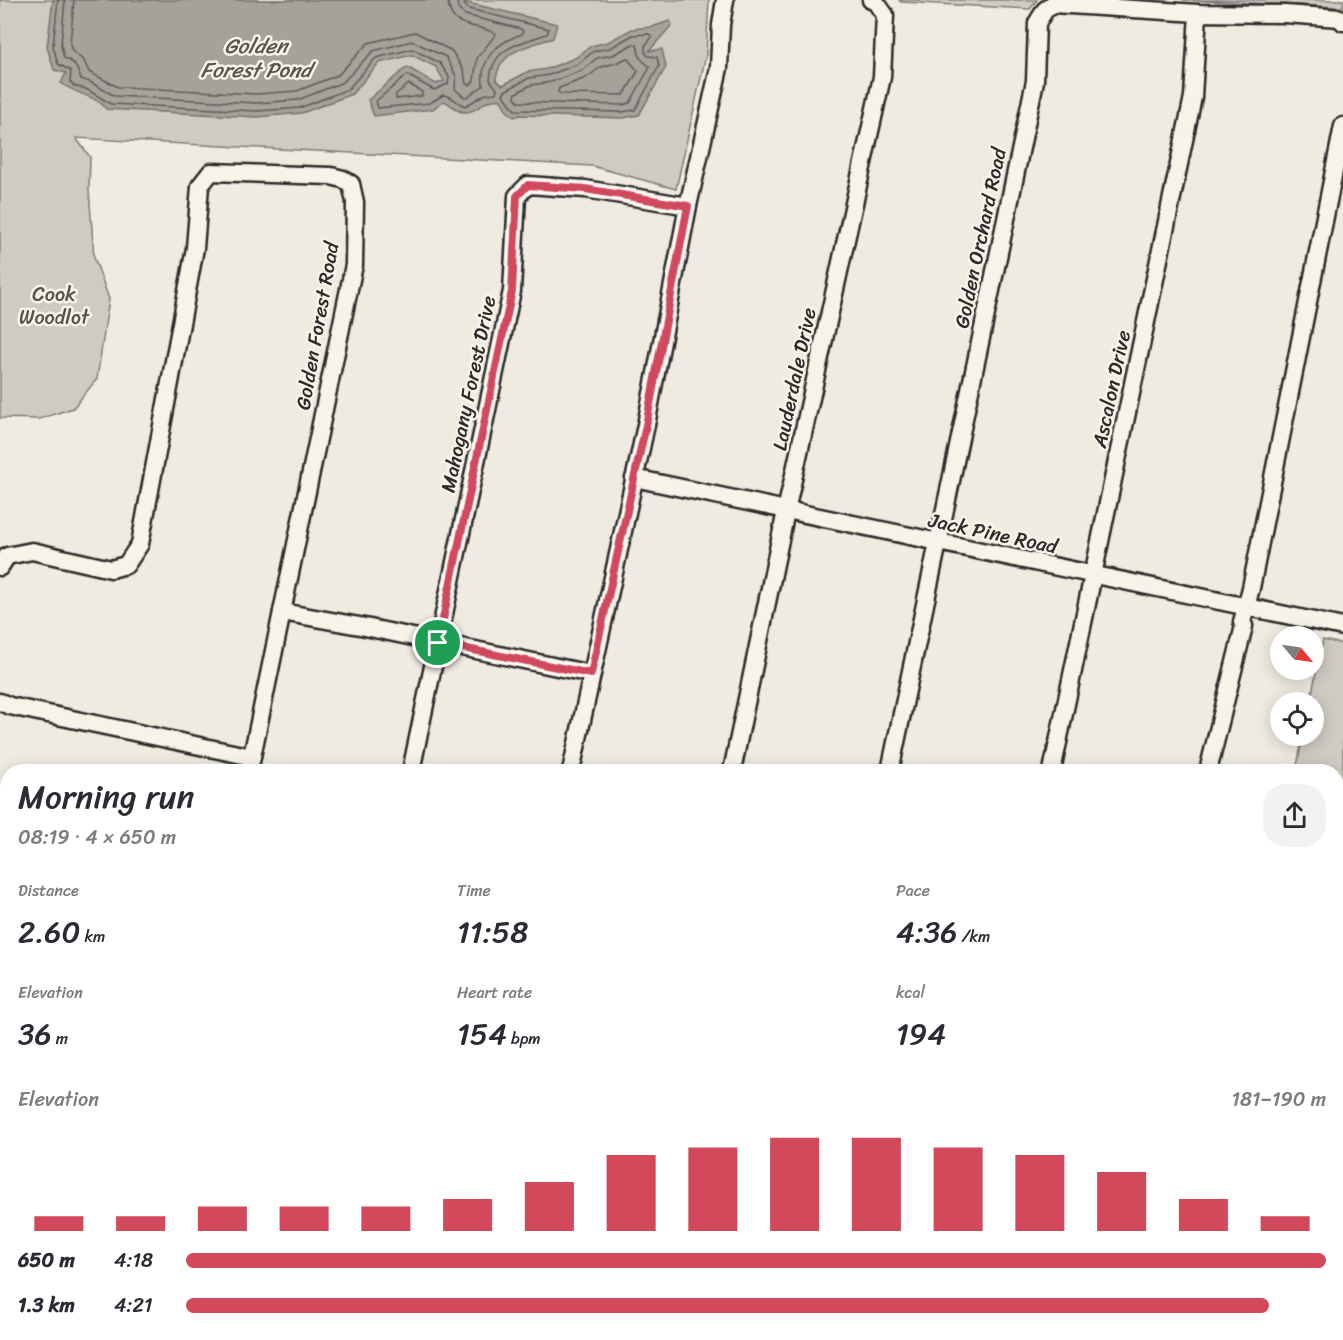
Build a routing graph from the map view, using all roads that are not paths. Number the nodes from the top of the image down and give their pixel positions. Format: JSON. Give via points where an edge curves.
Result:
{"nodes":[{"id":1,"x":725,"y":0,"type":"edge"},
{"id":2,"x":871,"y":0,"type":"edge"},
{"id":3,"x":1198,"y":13,"type":"junction"},
{"id":4,"x":1343,"y":22,"type":"edge"},
{"id":5,"x":1343,"y":126,"type":"edge"},
{"id":6,"x":688,"y":206,"type":"junction"},
{"id":7,"x":634,"y":478,"type":"junction"},
{"id":8,"x":786,"y":511,"type":"junction"},
{"id":9,"x":938,"y":542,"type":"junction"},
{"id":10,"x":0,"y":567,"type":"edge"},
{"id":11,"x":1093,"y":575,"type":"junction"},
{"id":12,"x":1245,"y":607,"type":"junction"},
{"id":13,"x":282,"y":612,"type":"junction"},
{"id":14,"x":1343,"y":627,"type":"edge"},
{"id":15,"x":438,"y":643,"type":"junction"},
{"id":16,"x":591,"y":674,"type":"junction"},
{"id":17,"x":0,"y":702,"type":"edge"},
{"id":18,"x":251,"y":764,"type":"edge"},
{"id":19,"x":412,"y":764,"type":"edge"},
{"id":20,"x":572,"y":764,"type":"edge"},
{"id":21,"x":733,"y":764,"type":"edge"},
{"id":22,"x":891,"y":764,"type":"edge"},
{"id":23,"x":1053,"y":764,"type":"edge"},
{"id":24,"x":1210,"y":764,"type":"edge"}],
"edges":[{"from":1,"to":6,"type":"street","via":[[719,68]]},
{"from":2,"to":8,"type":"street","name":"Lauderdale Drive","via":[[885,15],[882,77]]},
{"from":3,"to":4,"type":"street","name":"Golden Orchard Road","via":[[1318,15],[1340,18]]},
{"from":3,"to":9,"type":"street","name":"Golden Orchard Road","via":[[1053,4],[1037,23],[1035,81]]},
{"from":3,"to":11,"type":"street","name":"Ascalon Drive","via":[[1193,97]]},
{"from":5,"to":12,"type":"street"},
{"from":6,"to":7,"type":"street"},
{"from":6,"to":15,"type":"street","name":"Mahogany Forest Drive","via":[[585,189],[528,185],[517,196],[512,291]]},
{"from":7,"to":8,"type":"street","name":"Jack Pine Road"},
{"from":7,"to":16,"type":"street"},
{"from":8,"to":9,"type":"street","name":"Jack Pine Road"},
{"from":8,"to":21,"type":"street","name":"Lauderdale Drive"},
{"from":9,"to":11,"type":"street","name":"Jack Pine Road"},
{"from":9,"to":22,"type":"street","name":"Golden Orchard Road"},
{"from":10,"to":13,"type":"street","name":"Golden Forest Road","via":[[7,556],[32,550],[111,569],[126,565],[140,544],[195,248],[200,186],[211,172],[331,176],[351,183],[355,202],[354,265]]},
{"from":11,"to":12,"type":"street","name":"Jack Pine Road"},
{"from":11,"to":23,"type":"street","name":"Ascalon Drive"},
{"from":12,"to":14,"type":"street","name":"Jack Pine Road"},
{"from":12,"to":24,"type":"street","via":[[1244,626]]},
{"from":13,"to":15,"type":"street"},
{"from":13,"to":18,"type":"street","name":"Golden Forest Road"},
{"from":15,"to":16,"type":"street"},
{"from":15,"to":19,"type":"street","name":"Mahogany Forest Drive"},
{"from":16,"to":20,"type":"street"},
{"from":17,"to":18,"type":"street","name":"Golden Forest Road"}]}
